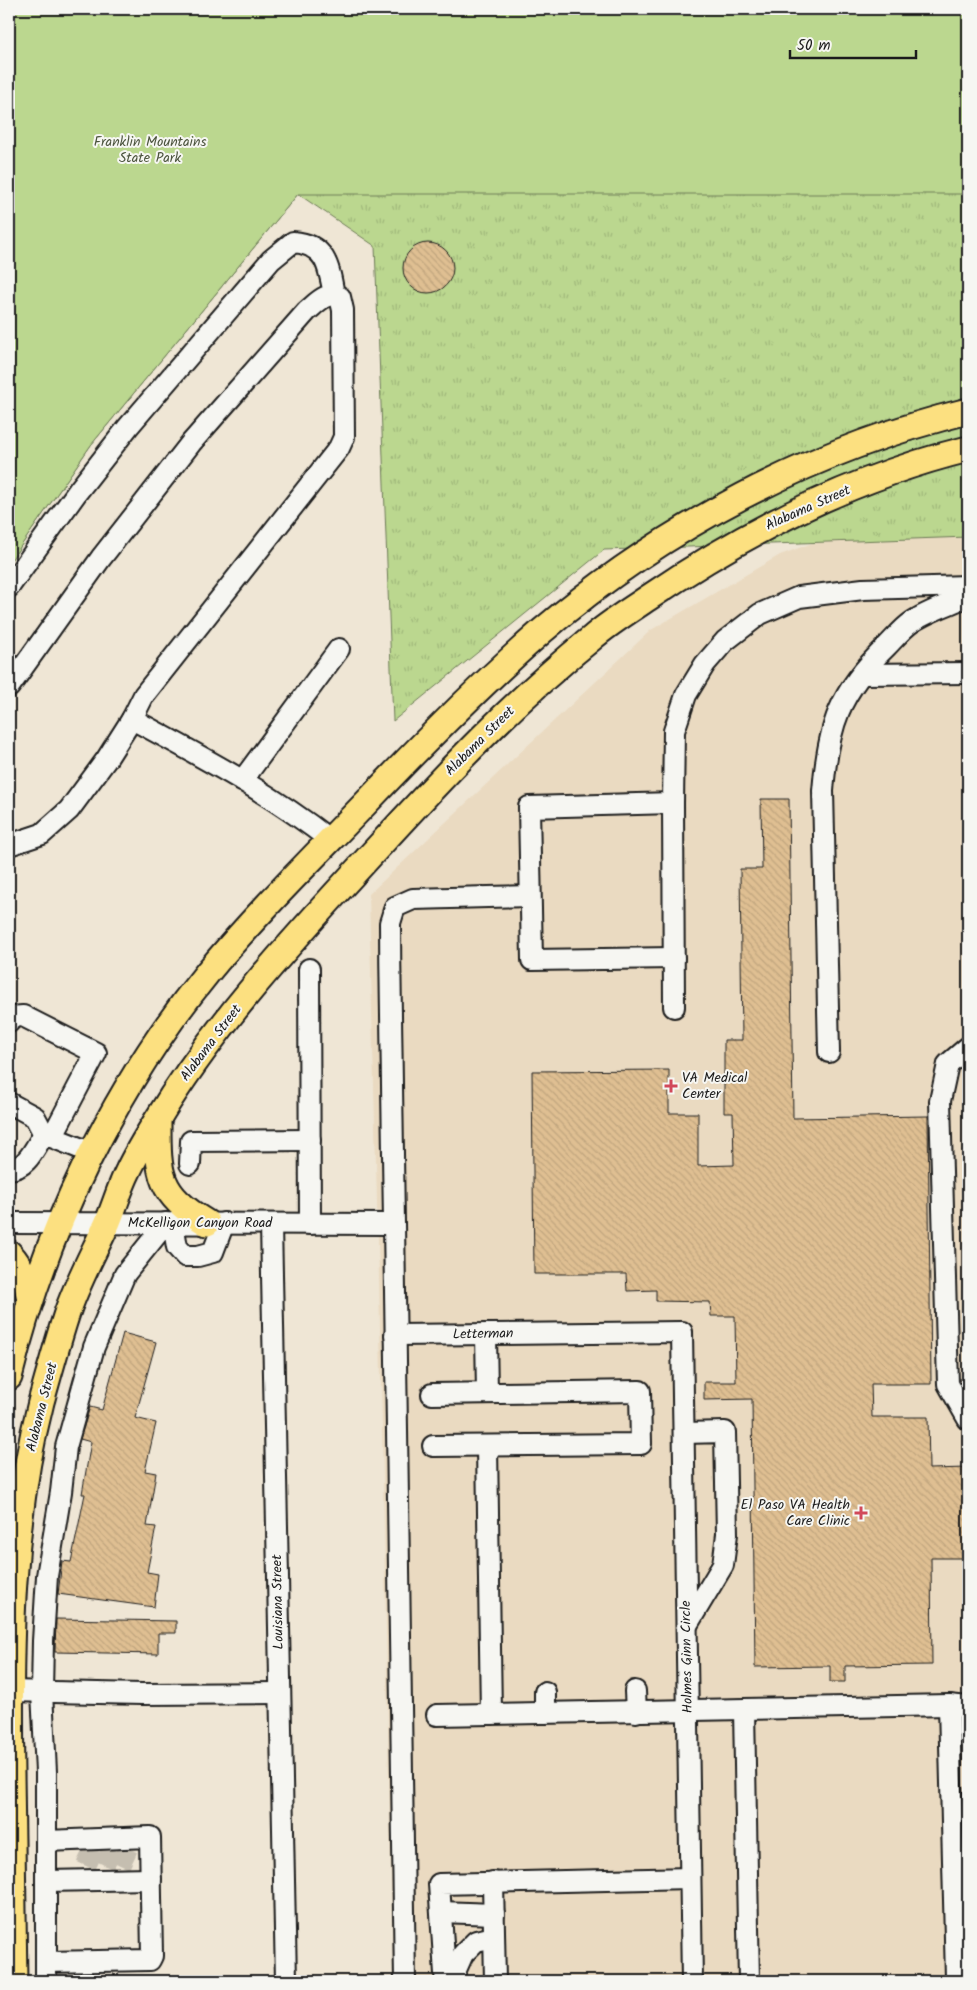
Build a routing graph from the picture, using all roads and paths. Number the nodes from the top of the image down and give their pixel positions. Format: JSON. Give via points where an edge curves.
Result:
{"nodes":[{"id":1,"x":334,"y":295,"type":"junction"},
{"id":2,"x":968,"y":411,"type":"edge"},
{"id":3,"x":968,"y":449,"type":"edge"},
{"id":4,"x":968,"y":586,"type":"edge"},
{"id":5,"x":9,"y":587,"type":"edge"},
{"id":6,"x":968,"y":596,"type":"edge"},
{"id":7,"x":340,"y":649,"type":"dead end"},
{"id":8,"x":968,"y":673,"type":"edge"},
{"id":9,"x":862,"y":674,"type":"junction"},
{"id":10,"x":9,"y":687,"type":"edge"},
{"id":11,"x":132,"y":719,"type":"junction"},
{"id":12,"x":242,"y":781,"type":"junction"},
{"id":13,"x":673,"y":803,"type":"junction"},
{"id":14,"x":330,"y":840,"type":"junction"},
{"id":15,"x":9,"y":845,"type":"edge"},
{"id":16,"x":530,"y":896,"type":"junction"},
{"id":17,"x":674,"y":958,"type":"junction"},
{"id":18,"x":309,"y":968,"type":"dead end"},
{"id":19,"x":674,"y":1007,"type":"dead end"},
{"id":20,"x":9,"y":1022,"type":"edge"},
{"id":21,"x":968,"y":1047,"type":"edge"},
{"id":22,"x":829,"y":1052,"type":"dead end"},
{"id":23,"x":9,"y":1103,"type":"edge"},
{"id":24,"x":158,"y":1118,"type":"junction"},
{"id":25,"x":48,"y":1136,"type":"junction"},
{"id":26,"x":310,"y":1140,"type":"junction"},
{"id":27,"x":92,"y":1154,"type":"junction"},
{"id":28,"x":190,"y":1164,"type":"dead end"},
{"id":29,"x":9,"y":1169,"type":"edge"},
{"id":30,"x":9,"y":1223,"type":"edge"},
{"id":31,"x":60,"y":1223,"type":"junction"},
{"id":32,"x":108,"y":1223,"type":"junction"},
{"id":33,"x":169,"y":1224,"type":"junction"},
{"id":34,"x":216,"y":1224,"type":"junction"},
{"id":35,"x":271,"y":1224,"type":"junction"},
{"id":36,"x":310,"y":1224,"type":"junction"},
{"id":37,"x":392,"y":1224,"type":"junction"},
{"id":38,"x":9,"y":1253,"type":"edge"},
{"id":39,"x":30,"y":1302,"type":"junction"},
{"id":40,"x":682,"y":1332,"type":"joint"},
{"id":41,"x":486,"y":1334,"type":"junction"},
{"id":42,"x":395,"y":1335,"type":"junction"},
{"id":43,"x":12,"y":1347,"type":"edge"},
{"id":44,"x":9,"y":1377,"type":"edge"},
{"id":45,"x":487,"y":1393,"type":"junction"},
{"id":46,"x":432,"y":1394,"type":"dead end"},
{"id":47,"x":968,"y":1419,"type":"edge"},
{"id":48,"x":684,"y":1433,"type":"junction"},
{"id":49,"x":433,"y":1446,"type":"dead end"},
{"id":50,"x":487,"y":1446,"type":"junction"},
{"id":51,"x":687,"y":1625,"type":"junction"},
{"id":52,"x":10,"y":1691,"type":"edge"},
{"id":53,"x":635,"y":1691,"type":"dead end"},
{"id":54,"x":42,"y":1692,"type":"junction"},
{"id":55,"x":545,"y":1692,"type":"dead end"},
{"id":56,"x":280,"y":1693,"type":"junction"},
{"id":57,"x":959,"y":1706,"type":"edge"},
{"id":58,"x":744,"y":1710,"type":"junction"},
{"id":59,"x":688,"y":1711,"type":"junction"},
{"id":60,"x":636,"y":1712,"type":"junction"},
{"id":61,"x":546,"y":1713,"type":"junction"},
{"id":62,"x":491,"y":1714,"type":"junction"},
{"id":63,"x":437,"y":1715,"type":"dead end"},
{"id":64,"x":46,"y":1841,"type":"junction"},
{"id":65,"x":99,"y":1858,"type":"junction"},
{"id":66,"x":690,"y":1878,"type":"junction"},
{"id":67,"x":151,"y":1879,"type":"junction"},
{"id":68,"x":46,"y":1881,"type":"junction"},
{"id":69,"x":493,"y":1882,"type":"junction"},
{"id":70,"x":441,"y":1912,"type":"junction"},
{"id":71,"x":494,"y":1914,"type":"junction"},
{"id":72,"x":494,"y":1937,"type":"junction"},
{"id":73,"x":46,"y":1972,"type":"edge"},
{"id":74,"x":14,"y":1981,"type":"edge"},
{"id":75,"x":286,"y":1981,"type":"edge"},
{"id":76,"x":405,"y":1981,"type":"edge"},
{"id":77,"x":449,"y":1981,"type":"edge"},
{"id":78,"x":495,"y":1981,"type":"edge"},
{"id":79,"x":692,"y":1981,"type":"edge"},
{"id":80,"x":750,"y":1981,"type":"edge"},
{"id":81,"x":955,"y":1981,"type":"edge"}],
"edges":[{"from":1,"to":5,"type":"street","via":[[326,260],[304,242],[293,242],[271,260],[122,434]]},
{"from":1,"to":10,"type":"street","via":[[324,297],[307,311],[191,443],[100,558]]},
{"from":1,"to":11,"type":"street","via":[[340,297],[343,310],[344,437],[340,448],[144,695]]},
{"from":2,"to":14,"type":"main road","via":[[852,447],[794,472],[724,506],[631,563],[544,629],[486,681]]},
{"from":3,"to":24,"type":"main road","name":"Alabama Street","via":[[866,482],[753,533],[678,578],[596,634],[471,748],[320,910],[247,995],[191,1068]]},
{"from":4,"to":13,"type":"street","via":[[862,589],[799,597],[760,614],[725,641],[705,664],[686,695],[674,731]]},
{"from":6,"to":9,"type":"street","via":[[912,622]]},
{"from":7,"to":12,"type":"street"},
{"from":8,"to":9,"type":"street"},
{"from":9,"to":22,"type":"street","via":[[851,686],[834,720],[824,773]]},
{"from":11,"to":12,"type":"street"},
{"from":11,"to":15,"type":"street","via":[[69,810],[42,834]]},
{"from":12,"to":14,"type":"street","via":[[305,820]]},
{"from":13,"to":16,"type":"street","via":[[530,807]]},
{"from":13,"to":17,"type":"street"},
{"from":14,"to":27,"type":"main road","via":[[254,919],[190,996],[133,1079]]},
{"from":16,"to":17,"type":"street","via":[[532,960]]},
{"from":16,"to":37,"type":"street","via":[[413,898],[395,907],[390,923]]},
{"from":17,"to":19,"type":"street"},
{"from":18,"to":26,"type":"street"},
{"from":20,"to":25,"type":"street","via":[[11,1017],[23,1016],[96,1053]]},
{"from":21,"to":47,"type":"street","via":[[948,1064],[940,1101],[948,1384]]},
{"from":23,"to":25,"type":"street","via":[[35,1117]]},
{"from":24,"to":32,"type":"main road","name":"Alabama Street","via":[[128,1171]]},
{"from":24,"to":34,"type":"main road","via":[[157,1152],[167,1188],[186,1211]]},
{"from":25,"to":27,"type":"street"},
{"from":25,"to":29,"type":"street","via":[[25,1163]]},
{"from":26,"to":28,"type":"street","via":[[191,1142]]},
{"from":26,"to":36,"type":"street"},
{"from":27,"to":31,"type":"main road"},
{"from":30,"to":31,"type":"street","name":"McKelligon Canyon Road"},
{"from":31,"to":32,"type":"street","name":"McKelligon Canyon Road"},
{"from":31,"to":39,"type":"main road"},
{"from":32,"to":33,"type":"street","name":"McKelligon Canyon Road"},
{"from":32,"to":52,"type":"main road","name":"Alabama Street","via":[[67,1312],[40,1405],[19,1528],[12,1599]]},
{"from":33,"to":34,"type":"street","name":"McKelligon Canyon Road"},
{"from":33,"to":34,"type":"street","via":[[176,1247],[185,1256],[213,1252]]},
{"from":33,"to":54,"type":"street","via":[[125,1274],[94,1347],[66,1447],[48,1576]]},
{"from":34,"to":35,"type":"street","name":"McKelligon Canyon Road"},
{"from":35,"to":36,"type":"street","name":"McKelligon Canyon Road"},
{"from":35,"to":56,"type":"street","name":"Louisiana Street"},
{"from":36,"to":37,"type":"street","name":"McKelligon Canyon Road"},
{"from":37,"to":42,"type":"street"},
{"from":38,"to":39,"type":"main road","via":[[23,1274]]},
{"from":39,"to":43,"type":"main road"},
{"from":40,"to":41,"type":"street","name":"Letterman"},
{"from":40,"to":48,"type":"street","name":"Holmes Ginn Circle"},
{"from":41,"to":42,"type":"street","name":"Letterman"},
{"from":41,"to":45,"type":"street"},
{"from":42,"to":76,"type":"street"},
{"from":43,"to":44,"type":"main road"},
{"from":45,"to":46,"type":"street"},
{"from":45,"to":50,"type":"street","via":[[640,1391],[641,1444]]},
{"from":48,"to":51,"type":"street","name":"Holmes Ginn Circle"},
{"from":48,"to":51,"type":"street","via":[[725,1432],[727,1534],[722,1566]]},
{"from":49,"to":50,"type":"street"},
{"from":50,"to":62,"type":"street"},
{"from":51,"to":59,"type":"street","name":"Holmes Ginn Circle"},
{"from":52,"to":54,"type":"street"},
{"from":52,"to":74,"type":"main road","name":"Alabama Street"},
{"from":53,"to":60,"type":"street"},
{"from":54,"to":56,"type":"street"},
{"from":54,"to":64,"type":"street"},
{"from":55,"to":61,"type":"street"},
{"from":56,"to":75,"type":"street","name":"Louisiana Street"},
{"from":57,"to":58,"type":"street"},
{"from":57,"to":81,"type":"street"},
{"from":58,"to":59,"type":"street"},
{"from":58,"to":80,"type":"street"},
{"from":59,"to":60,"type":"street"},
{"from":59,"to":66,"type":"street","name":"Holmes Ginn Circle"},
{"from":60,"to":61,"type":"street"},
{"from":61,"to":62,"type":"street"},
{"from":62,"to":63,"type":"street"},
{"from":64,"to":65,"type":"street"},
{"from":64,"to":68,"type":"street"},
{"from":65,"to":67,"type":"street"},
{"from":65,"to":67,"type":"street","via":[[150,1838]]},
{"from":65,"to":68,"type":"street"},
{"from":66,"to":69,"type":"street"},
{"from":66,"to":79,"type":"street","name":"Holmes Ginn Circle"},
{"from":67,"to":73,"type":"street","via":[[150,1960]]},
{"from":68,"to":73,"type":"street"},
{"from":69,"to":70,"type":"street","via":[[439,1884]]},
{"from":69,"to":71,"type":"street"},
{"from":70,"to":71,"type":"street"},
{"from":70,"to":77,"type":"street","via":[[445,1974]]},
{"from":71,"to":72,"type":"street"},
{"from":72,"to":77,"type":"street","via":[[476,1941],[462,1954]]},
{"from":72,"to":78,"type":"street"}]}
